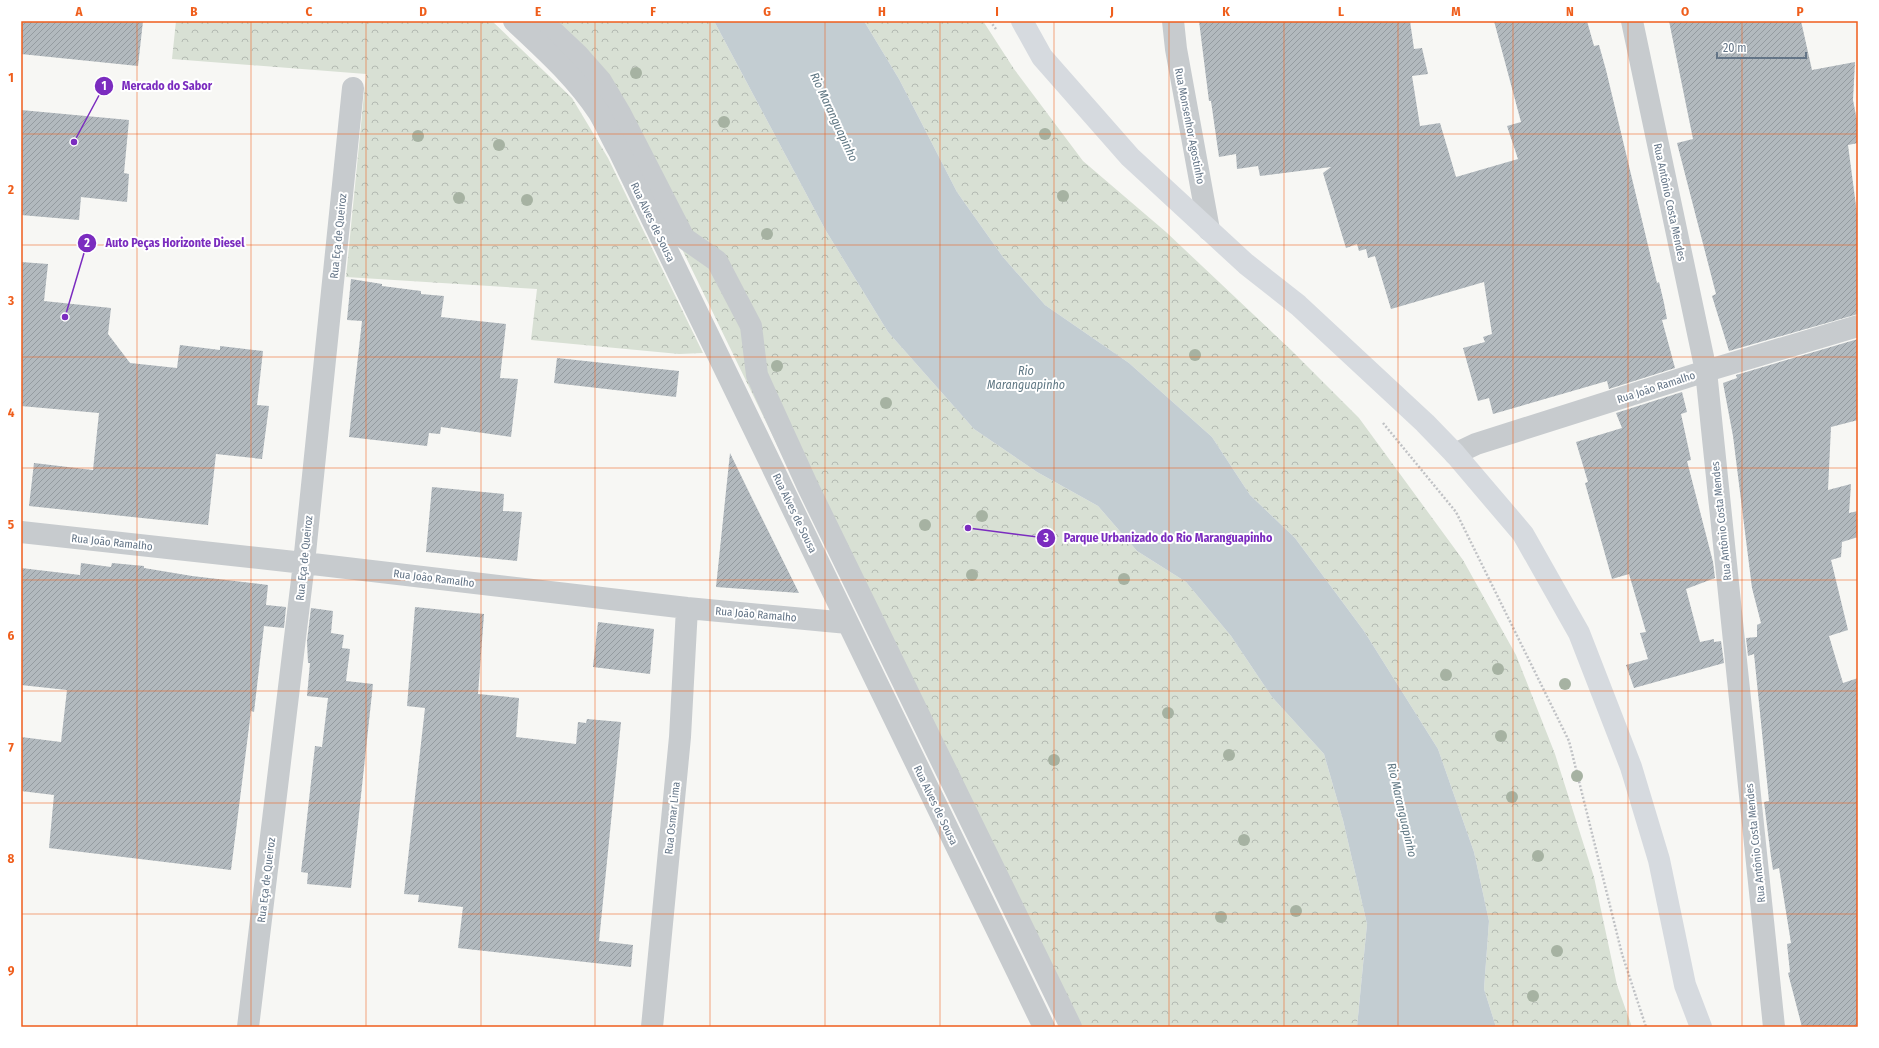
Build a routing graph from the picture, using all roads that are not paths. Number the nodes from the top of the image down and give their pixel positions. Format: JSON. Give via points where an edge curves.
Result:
{"nodes":[{"id":1,"x":514,"y":21,"type":"edge"},
{"id":2,"x":542,"y":21,"type":"edge"},
{"id":3,"x":1022,"y":21,"type":"edge"},
{"id":4,"x":1172,"y":21,"type":"edge"},
{"id":5,"x":1632,"y":21,"type":"edge"},
{"id":6,"x":353,"y":88,"type":"dead end"},
{"id":7,"x":1210,"y":230,"type":"junction"},
{"id":8,"x":1858,"y":326,"type":"edge"},
{"id":9,"x":1706,"y":372,"type":"junction"},
{"id":10,"x":1455,"y":454,"type":"junction"},
{"id":11,"x":21,"y":532,"type":"edge"},
{"id":12,"x":304,"y":563,"type":"junction"},
{"id":13,"x":687,"y":608,"type":"junction"},
{"id":14,"x":848,"y":623,"type":"junction"},
{"id":15,"x":248,"y":1027,"type":"edge"},
{"id":16,"x":652,"y":1027,"type":"edge"},
{"id":17,"x":1044,"y":1027,"type":"edge"},
{"id":18,"x":1071,"y":1027,"type":"edge"},
{"id":19,"x":1701,"y":1027,"type":"edge"},
{"id":20,"x":1774,"y":1027,"type":"edge"}],
"edges":[{"from":1,"to":14,"type":"street","name":"Rua Alves de Sousa","via":[[563,68],[599,114]]},
{"from":2,"to":18,"type":"street","via":[[578,55],[600,81],[620,113],[684,238],[717,261],[751,326],[757,375],[808,487]]},
{"from":3,"to":7,"type":"main road","via":[[1042,57],[1124,151]]},
{"from":4,"to":7,"type":"street","name":"Rua Monsenhor Agostinho"},
{"from":5,"to":9,"type":"street","name":"Rua Antônio Costa Mendes"},
{"from":6,"to":12,"type":"street","name":"Rua Eça de Queiroz"},
{"from":7,"to":10,"type":"main road","via":[[1246,264],[1304,310]]},
{"from":8,"to":9,"type":"street","name":"Rua João Ramalho"},
{"from":9,"to":10,"type":"street","name":"Rua João Ramalho","via":[[1476,444]]},
{"from":9,"to":20,"type":"street","name":"Rua Antônio Costa Mendes"},
{"from":10,"to":19,"type":"main road","via":[[1523,534],[1579,634],[1631,767],[1660,860],[1685,985]]},
{"from":11,"to":12,"type":"street","name":"Rua João Ramalho"},
{"from":12,"to":13,"type":"street","name":"Rua João Ramalho"},
{"from":12,"to":15,"type":"street","name":"Rua Eça de Queiroz"},
{"from":13,"to":14,"type":"street","name":"Rua João Ramalho"},
{"from":13,"to":16,"type":"street","name":"Rua Osmar Lima","via":[[680,737]]},
{"from":14,"to":17,"type":"street","name":"Rua Alves de Sousa"}]}
